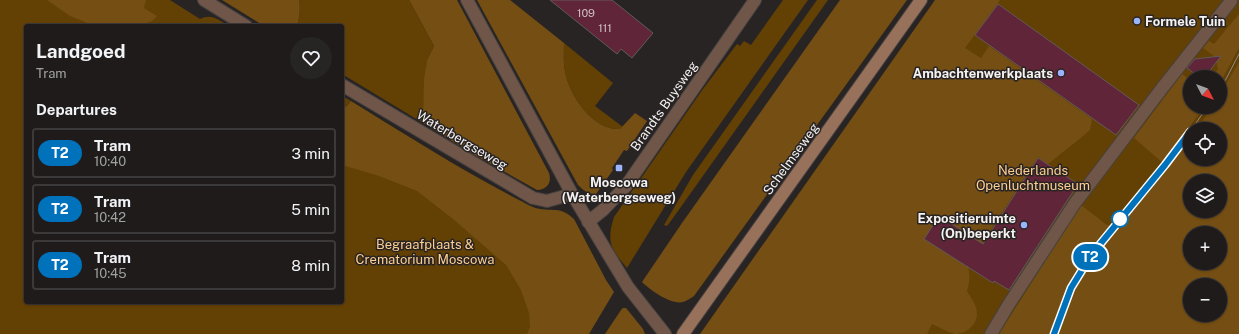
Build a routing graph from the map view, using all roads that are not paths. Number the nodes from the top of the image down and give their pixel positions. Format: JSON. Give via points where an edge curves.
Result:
{"nodes":[{"id":1,"x":204,"y":0,"type":"edge"},
{"id":2,"x":467,"y":0,"type":"edge"},
{"id":3,"x":755,"y":0,"type":"edge"},
{"id":4,"x":921,"y":0,"type":"edge"},
{"id":5,"x":1231,"y":1,"type":"dead end"},
{"id":6,"x":243,"y":24,"type":"edge"},
{"id":7,"x":344,"y":86,"type":"edge"},
{"id":8,"x":572,"y":194,"type":"junction"},
{"id":9,"x":588,"y":222,"type":"junction"},
{"id":10,"x":665,"y":334,"type":"edge"},
{"id":11,"x":683,"y":334,"type":"edge"},
{"id":12,"x":991,"y":334,"type":"edge"}],
"edges":[{"from":1,"to":6,"type":"street"},
{"from":2,"to":8,"type":"street"},
{"from":3,"to":9,"type":"street","name":"Brandts Buysweg","via":[[626,186]]},
{"from":4,"to":11,"type":"main road","name":"Schelmseweg"},
{"from":5,"to":12,"type":"street","via":[[1075,203]]},
{"from":7,"to":8,"type":"street","name":"Waterbergseweg","via":[[533,198],[547,201]]},
{"from":8,"to":9,"type":"street"},
{"from":9,"to":10,"type":"street","via":[[628,287]]}]}
